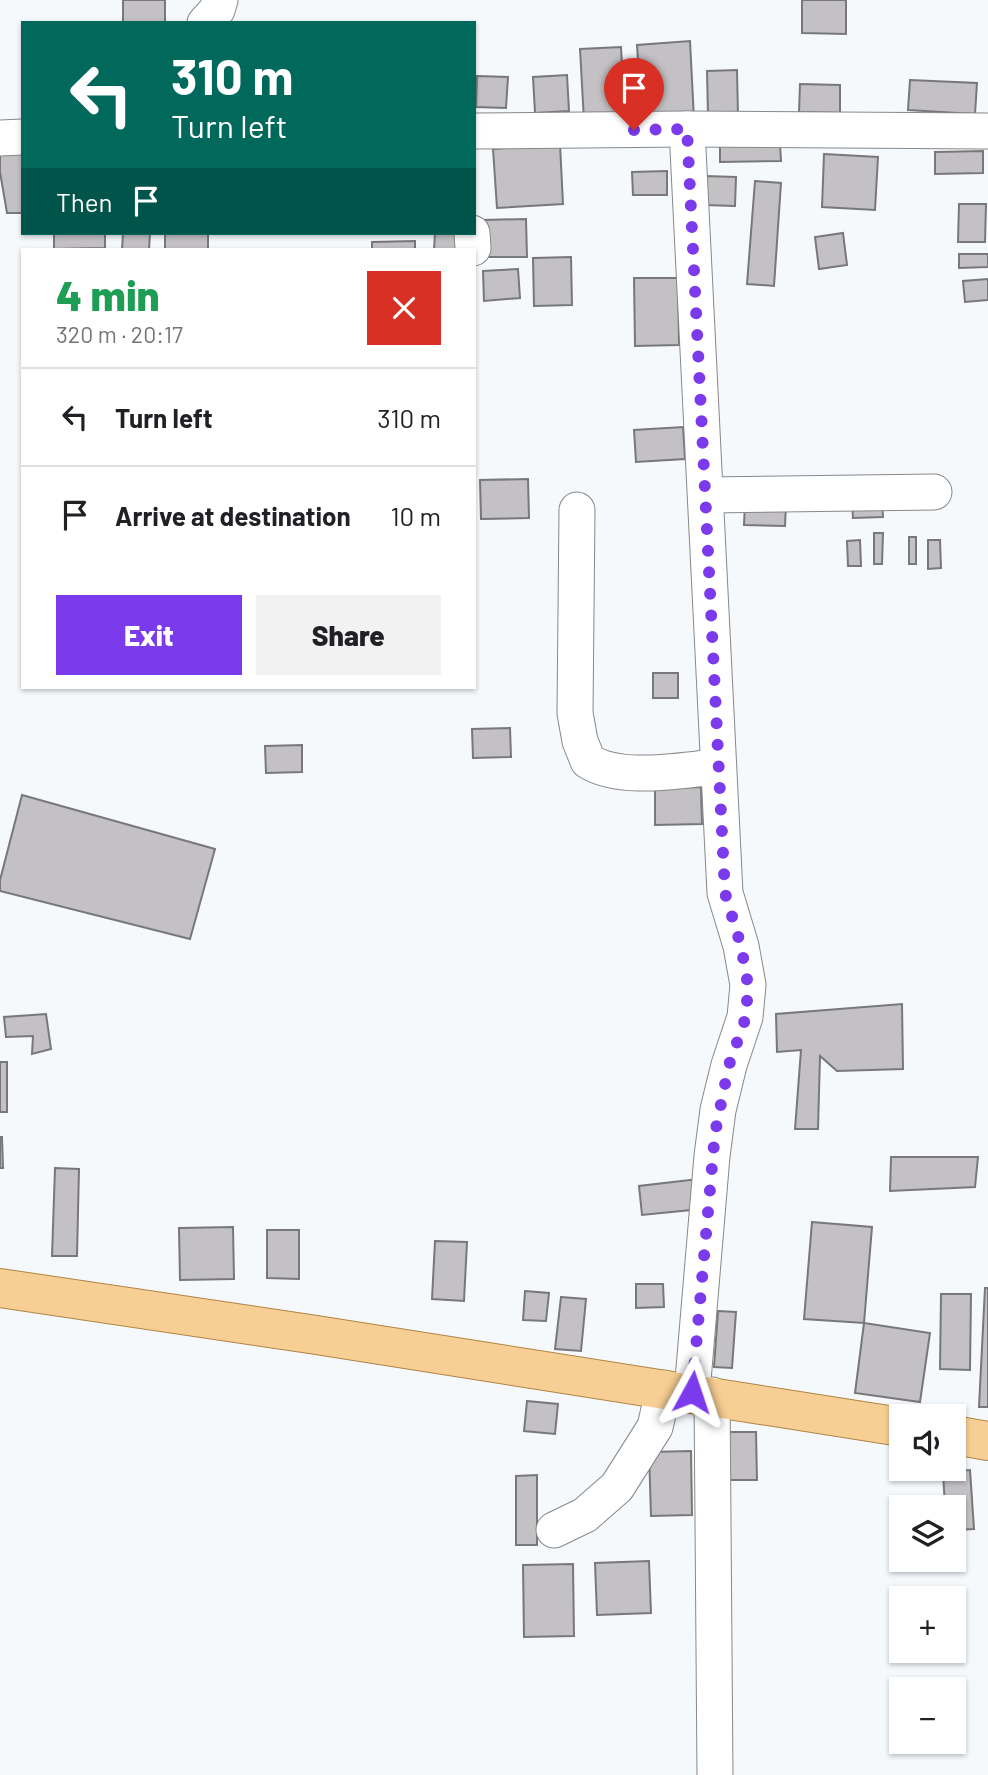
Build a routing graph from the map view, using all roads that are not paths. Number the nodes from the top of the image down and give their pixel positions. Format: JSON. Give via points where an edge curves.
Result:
{"nodes":[{"id":1,"x":220,"y":0,"type":"edge"},
{"id":2,"x":207,"y":21,"type":"edge"},
{"id":3,"x":687,"y":129,"type":"junction"},
{"id":4,"x":476,"y":131,"type":"edge"},
{"id":5,"x":988,"y":131,"type":"edge"},
{"id":6,"x":21,"y":137,"type":"edge"},
{"id":7,"x":0,"y":138,"type":"edge"},
{"id":8,"x":934,"y":492,"type":"dead end"},
{"id":9,"x":706,"y":495,"type":"junction"},
{"id":10,"x":577,"y":510,"type":"dead end"},
{"id":11,"x":717,"y":767,"type":"junction"},
{"id":12,"x":0,"y":1288,"type":"edge"},
{"id":13,"x":690,"y":1392,"type":"junction"},
{"id":14,"x":889,"y":1425,"type":"edge"},
{"id":15,"x":966,"y":1437,"type":"edge"},
{"id":16,"x":988,"y":1441,"type":"edge"},
{"id":17,"x":554,"y":1530,"type":"dead end"},
{"id":18,"x":715,"y":1775,"type":"edge"}],
"edges":[{"from":1,"to":2,"type":"street"},
{"from":3,"to":4,"type":"street"},
{"from":3,"to":5,"type":"street"},
{"from":3,"to":9,"type":"street"},
{"from":6,"to":7,"type":"street"},
{"from":8,"to":9,"type":"street"},
{"from":9,"to":11,"type":"street"},
{"from":10,"to":11,"type":"street","via":[[575,713],[588,761],[607,771],[626,772]]},
{"from":11,"to":13,"type":"street","via":[[725,893],[748,985],[746,1017],[718,1110]]},
{"from":12,"to":13,"type":"main road"},
{"from":13,"to":14,"type":"main road"},
{"from":13,"to":17,"type":"street","via":[[654,1427],[618,1487],[585,1514]]},
{"from":13,"to":18,"type":"street"},
{"from":15,"to":16,"type":"main road"}]}
